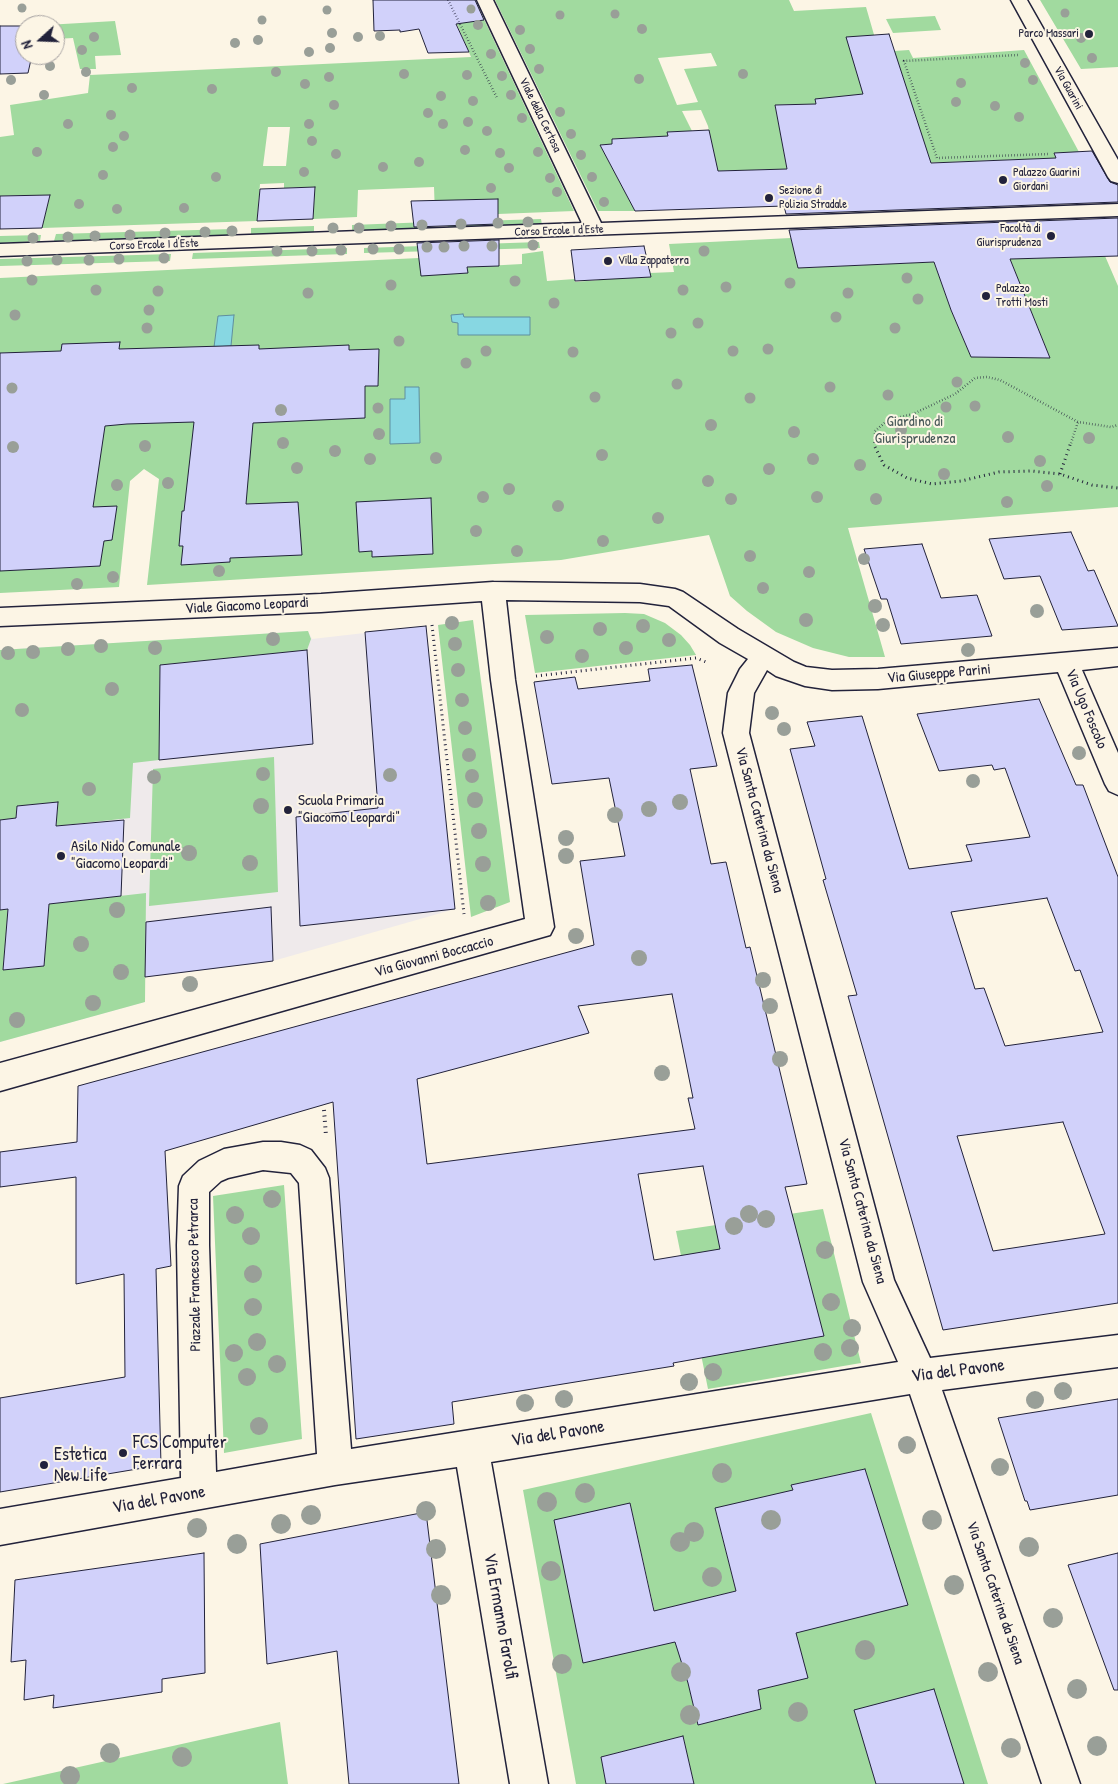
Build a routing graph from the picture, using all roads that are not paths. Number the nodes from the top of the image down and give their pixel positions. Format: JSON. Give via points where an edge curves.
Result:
{"nodes":[{"id":1,"x":484,"y":0,"type":"edge"},
{"id":2,"x":1019,"y":0,"type":"edge"},
{"id":3,"x":1118,"y":177,"type":"edge"},
{"id":4,"x":1118,"y":210,"type":"edge"},
{"id":5,"x":595,"y":230,"type":"junction"},
{"id":6,"x":0,"y":250,"type":"edge"},
{"id":7,"x":493,"y":591,"type":"junction"},
{"id":8,"x":0,"y":617,"type":"edge"},
{"id":9,"x":1118,"y":657,"type":"edge"},
{"id":10,"x":1066,"y":661,"type":"junction"},
{"id":11,"x":756,"y":667,"type":"junction"},
{"id":12,"x":1118,"y":784,"type":"edge"},
{"id":13,"x":0,"y":1077,"type":"edge"},
{"id":14,"x":1118,"y":1351,"type":"edge"},
{"id":15,"x":921,"y":1376,"type":"junction"},
{"id":16,"x":471,"y":1448,"type":"junction"},
{"id":17,"x":335,"y":1468,"type":"junction"},
{"id":18,"x":199,"y":1493,"type":"junction"},
{"id":19,"x":0,"y":1527,"type":"edge"},
{"id":20,"x":529,"y":1784,"type":"edge"},
{"id":21,"x":1061,"y":1784,"type":"edge"}],
"edges":[{"from":1,"to":5,"type":"street","name":"Viale della Certosa"},
{"from":2,"to":3,"type":"street","name":"Via Guarini"},
{"from":4,"to":5,"type":"street","name":"Corso Ercole I d'Este"},
{"from":5,"to":6,"type":"street","name":"Corso Ercole I d'Este"},
{"from":7,"to":8,"type":"street","name":"Viale Giacomo Leopardi","via":[[321,603]]},
{"from":7,"to":11,"type":"street","name":"Viale Giacomo Leopardi","via":[[640,593],[675,598]]},
{"from":7,"to":13,"type":"street","name":"Via Giovanni Boccaccio","via":[[540,927]]},
{"from":9,"to":10,"type":"street","name":"Via Giuseppe Parini"},
{"from":10,"to":11,"type":"street","name":"Via Giuseppe Parini","via":[[878,679],[832,680],[785,669]]},
{"from":10,"to":12,"type":"street","name":"Via Ugo Foscolo"},
{"from":11,"to":15,"type":"street","name":"Via Santa Caterina da Siena","via":[[741,693],[736,732],[880,1282]]},
{"from":14,"to":15,"type":"street","name":"Via del Pavone"},
{"from":15,"to":16,"type":"street","name":"Via del Pavone"},
{"from":15,"to":21,"type":"street","name":"Via Santa Caterina da Siena"},
{"from":16,"to":17,"type":"street","name":"Via del Pavone"},
{"from":16,"to":20,"type":"street","name":"Via Ermanno Farolfi"},
{"from":17,"to":18,"type":"street","name":"Via del Pavone"},
{"from":17,"to":18,"type":"street","name":"Piazzale Francesco Petrarca","via":[[314,1178],[300,1160],[263,1156],[224,1164],[210,1171],[194,1186]]},
{"from":18,"to":19,"type":"street","name":"Via del Pavone"}]}
